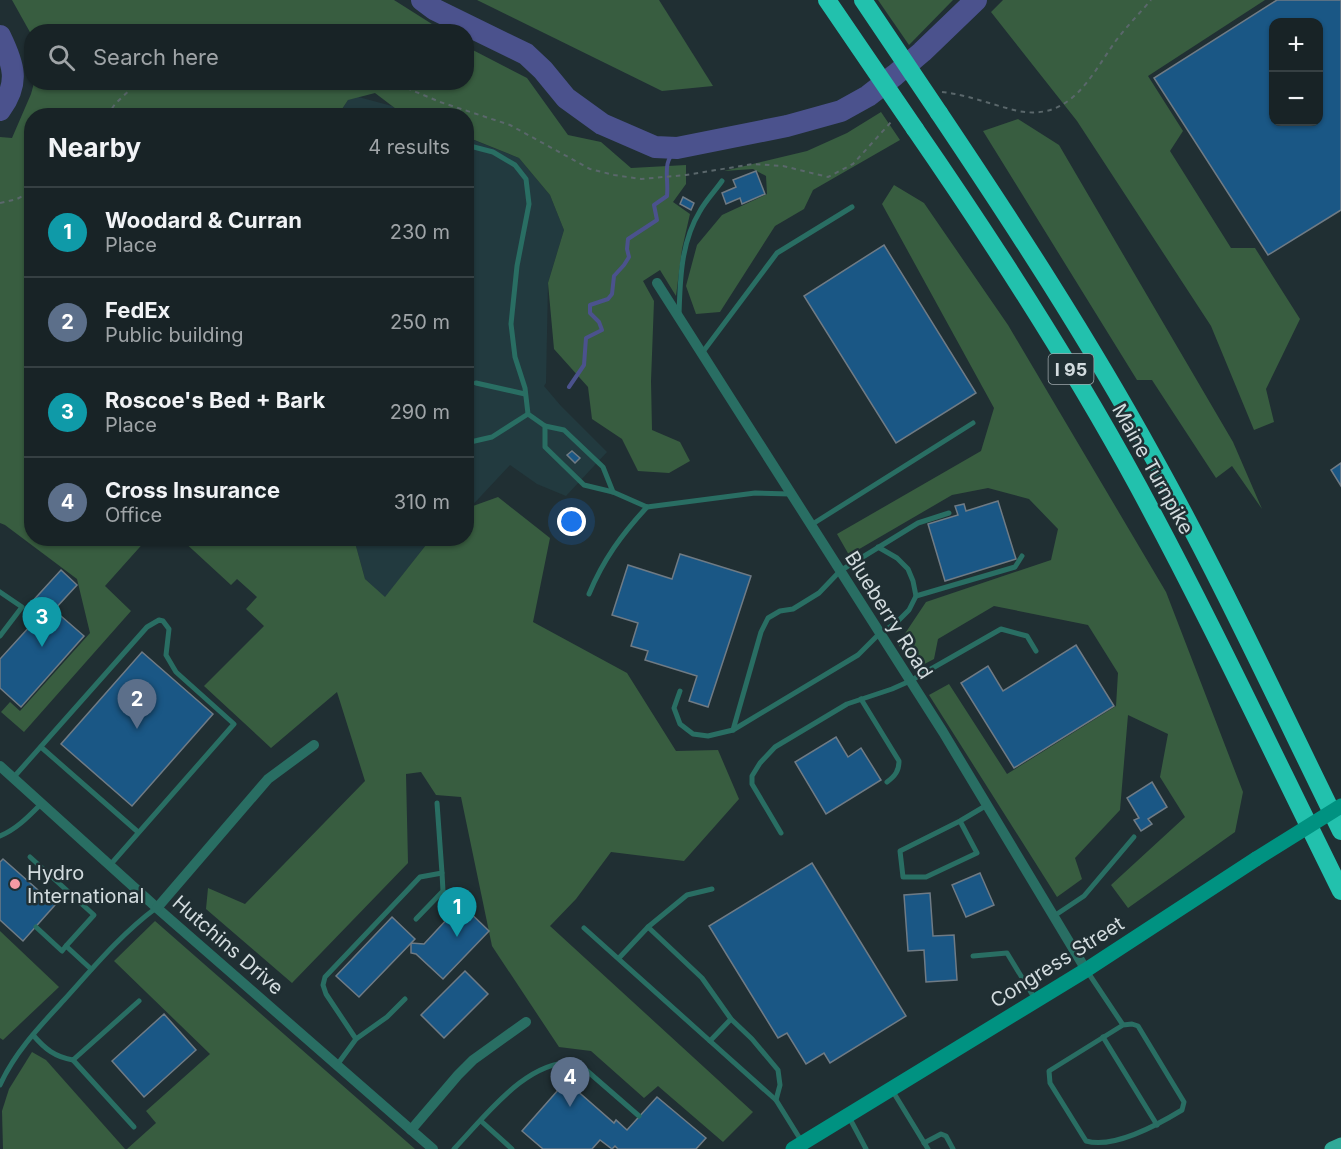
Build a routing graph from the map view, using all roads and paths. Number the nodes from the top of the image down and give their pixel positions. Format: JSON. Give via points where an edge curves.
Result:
{"nodes":[{"id":1,"x":827,"y":0,"type":"edge"},
{"id":2,"x":862,"y":0,"type":"edge"},
{"id":3,"x":1152,"y":0,"type":"edge"},
{"id":4,"x":130,"y":90,"type":"edge"},
{"id":5,"x":411,"y":90,"type":"edge"},
{"id":6,"x":939,"y":92,"type":"dead end"},
{"id":7,"x":112,"y":108,"type":"edge"},
{"id":8,"x":458,"y":108,"type":"edge"},
{"id":9,"x":474,"y":113,"type":"edge"},
{"id":10,"x":892,"y":122,"type":"dead end"},
{"id":11,"x":474,"y":147,"type":"edge"},
{"id":12,"x":722,"y":181,"type":"dead end"},
{"id":13,"x":24,"y":195,"type":"edge"},
{"id":14,"x":0,"y":203,"type":"edge"},
{"id":15,"x":852,"y":207,"type":"dead end"},
{"id":16,"x":657,"y":283,"type":"dead end"},
{"id":17,"x":679,"y":316,"type":"junction"},
{"id":18,"x":702,"y":353,"type":"junction"},
{"id":19,"x":476,"y":383,"type":"dead end"},
{"id":20,"x":525,"y":394,"type":"junction"},
{"id":21,"x":528,"y":414,"type":"junction"},
{"id":22,"x":973,"y":423,"type":"dead end"},
{"id":23,"x":545,"y":426,"type":"junction"},
{"id":24,"x":474,"y":441,"type":"edge"},
{"id":25,"x":613,"y":492,"type":"junction"},
{"id":26,"x":791,"y":494,"type":"junction"},
{"id":27,"x":647,"y":507,"type":"junction"},
{"id":28,"x":949,"y":513,"type":"dead end"},
{"id":29,"x":811,"y":525,"type":"junction"},
{"id":30,"x":878,"y":547,"type":"junction"},
{"id":31,"x":1022,"y":556,"type":"dead end"},
{"id":32,"x":840,"y":571,"type":"junction"},
{"id":33,"x":0,"y":592,"type":"edge"},
{"id":34,"x":589,"y":594,"type":"dead end"},
{"id":35,"x":916,"y":596,"type":"junction"},
{"id":36,"x":880,"y":633,"type":"junction"},
{"id":37,"x":0,"y":636,"type":"edge"},
{"id":38,"x":1036,"y":651,"type":"dead end"},
{"id":39,"x":910,"y":681,"type":"junction"},
{"id":40,"x":680,"y":691,"type":"dead end"},
{"id":41,"x":861,"y":699,"type":"junction"},
{"id":42,"x":733,"y":730,"type":"junction"},
{"id":43,"x":314,"y":745,"type":"dead end"},
{"id":44,"x":41,"y":747,"type":"junction"},
{"id":45,"x":0,"y":766,"type":"edge"},
{"id":46,"x":14,"y":778,"type":"junction"},
{"id":47,"x":887,"y":782,"type":"dead end"},
{"id":48,"x":42,"y":803,"type":"junction"},
{"id":49,"x":437,"y":803,"type":"dead end"},
{"id":50,"x":987,"y":805,"type":"junction"},
{"id":51,"x":1341,"y":806,"type":"edge"},
{"id":52,"x":960,"y":821,"type":"junction"},
{"id":53,"x":1341,"y":831,"type":"edge"},
{"id":54,"x":138,"y":832,"type":"junction"},
{"id":55,"x":780,"y":832,"type":"dead end"},
{"id":56,"x":0,"y":836,"type":"edge"},
{"id":57,"x":1134,"y":837,"type":"dead end"},
{"id":58,"x":30,"y":857,"type":"dead end"},
{"id":59,"x":111,"y":864,"type":"junction"},
{"id":60,"x":442,"y":873,"type":"junction"},
{"id":61,"x":712,"y":889,"type":"dead end"},
{"id":62,"x":1341,"y":891,"type":"edge"},
{"id":63,"x":158,"y":908,"type":"junction"},
{"id":64,"x":1054,"y":916,"type":"junction"},
{"id":65,"x":416,"y":919,"type":"dead end"},
{"id":66,"x":36,"y":927,"type":"dead end"},
{"id":67,"x":648,"y":927,"type":"junction"},
{"id":68,"x":584,"y":928,"type":"dead end"},
{"id":69,"x":66,"y":946,"type":"junction"},
{"id":70,"x":973,"y":956,"type":"dead end"},
{"id":71,"x":618,"y":958,"type":"junction"},
{"id":72,"x":91,"y":969,"type":"junction"},
{"id":73,"x":1086,"y":970,"type":"junction"},
{"id":74,"x":405,"y":999,"type":"dead end"},
{"id":75,"x":1036,"y":1000,"type":"junction"},
{"id":76,"x":139,"y":1001,"type":"dead end"},
{"id":77,"x":731,"y":1019,"type":"junction"},
{"id":78,"x":526,"y":1022,"type":"dead end"},
{"id":79,"x":1123,"y":1025,"type":"junction"},
{"id":80,"x":33,"y":1035,"type":"junction"},
{"id":81,"x":1103,"y":1037,"type":"junction"},
{"id":82,"x":356,"y":1039,"type":"junction"},
{"id":83,"x":710,"y":1041,"type":"junction"},
{"id":84,"x":74,"y":1059,"type":"junction"},
{"id":85,"x":337,"y":1065,"type":"junction"},
{"id":86,"x":0,"y":1085,"type":"edge"},
{"id":87,"x":891,"y":1089,"type":"junction"},
{"id":88,"x":776,"y":1100,"type":"junction"},
{"id":89,"x":848,"y":1115,"type":"junction"},
{"id":90,"x":639,"y":1116,"type":"dead end"},
{"id":91,"x":481,"y":1121,"type":"junction"},
{"id":92,"x":1157,"y":1125,"type":"junction"},
{"id":93,"x":134,"y":1127,"type":"dead end"},
{"id":94,"x":411,"y":1130,"type":"junction"},
{"id":95,"x":1341,"y":1145,"type":"edge"},
{"id":96,"x":798,"y":1146,"type":"edge"},
{"id":97,"x":926,"y":1146,"type":"edge"},
{"id":98,"x":433,"y":1149,"type":"edge"},
{"id":99,"x":454,"y":1149,"type":"edge"},
{"id":100,"x":512,"y":1149,"type":"edge"},
{"id":101,"x":866,"y":1149,"type":"edge"},
{"id":102,"x":953,"y":1149,"type":"edge"},
{"id":103,"x":1332,"y":1149,"type":"edge"}],
"edges":[{"from":1,"to":62,"type":"highway","name":"Maine Turnpike","number":"I 95","bridge":true,"via":[[1038,314],[1138,486]]},
{"from":2,"to":53,"type":"highway","name":"Maine Turnpike","number":"I 95","bridge":true,"via":[[1065,305],[1152,455]]},
{"from":3,"to":6,"type":"path","via":[[1117,40],[1085,87],[1067,103],[1039,112],[1019,111],[961,94]]},
{"from":4,"to":7,"type":"path"},
{"from":5,"to":8,"type":"path"},
{"from":9,"to":10,"type":"path","via":[[510,125],[591,169],[641,179],[753,164],[783,166],[828,177],[853,164]]},
{"from":11,"to":20,"type":"lane","via":[[515,165],[526,179],[529,204],[511,324]]},
{"from":12,"to":17,"type":"lane","via":[[688,234],[680,279]]},
{"from":13,"to":14,"type":"path"},
{"from":15,"to":18,"type":"lane","via":[[777,253]]},
{"from":16,"to":17,"type":"street","name":"Blueberry Road"},
{"from":17,"to":18,"type":"street","name":"Blueberry Road"},
{"from":18,"to":26,"type":"street","name":"Blueberry Road"},
{"from":19,"to":20,"type":"lane"},
{"from":20,"to":21,"type":"lane"},
{"from":21,"to":23,"type":"lane"},
{"from":21,"to":24,"type":"lane","via":[[492,437]]},
{"from":22,"to":29,"type":"lane"},
{"from":23,"to":25,"type":"lane","via":[[564,430],[603,467]]},
{"from":23,"to":25,"type":"lane","via":[[545,447],[584,485]]},
{"from":25,"to":27,"type":"lane"},
{"from":26,"to":27,"type":"lane","via":[[755,493]]},
{"from":26,"to":29,"type":"street","name":"Blueberry Road"},
{"from":27,"to":34,"type":"lane","via":[[604,560]]},
{"from":28,"to":30,"type":"lane","via":[[918,523]]},
{"from":29,"to":32,"type":"street","name":"Blueberry Road"},
{"from":30,"to":32,"type":"lane"},
{"from":30,"to":35,"type":"lane","via":[[908,569]]},
{"from":31,"to":35,"type":"lane","via":[[1015,567]]},
{"from":32,"to":36,"type":"street","name":"Blueberry Road"},
{"from":32,"to":42,"type":"lane","via":[[819,593],[768,618]]},
{"from":33,"to":37,"type":"lane","via":[[22,607]]},
{"from":35,"to":36,"type":"lane","via":[[909,610]]},
{"from":36,"to":39,"type":"street","name":"Blueberry Road"},
{"from":36,"to":42,"type":"lane","via":[[858,655]]},
{"from":38,"to":39,"type":"lane","via":[[1027,636],[1001,629]]},
{"from":39,"to":41,"type":"lane"},
{"from":39,"to":50,"type":"street","name":"Blueberry Road"},
{"from":40,"to":42,"type":"lane","via":[[674,708],[680,724],[693,734],[708,736]]},
{"from":41,"to":47,"type":"lane","via":[[899,761],[899,769]]},
{"from":41,"to":55,"type":"lane","via":[[775,747],[752,776],[752,783]]},
{"from":43,"to":63,"type":"street","via":[[268,779]]},
{"from":44,"to":46,"type":"lane"},
{"from":44,"to":54,"type":"lane"},
{"from":44,"to":54,"type":"lane","via":[[147,627],[163,621],[169,629],[166,655],[176,672],[234,724]]},
{"from":45,"to":46,"type":"street","name":"Hutchins Drive"},
{"from":46,"to":48,"type":"street","name":"Hutchins Drive"},
{"from":48,"to":56,"type":"lane","via":[[25,821]]},
{"from":48,"to":59,"type":"street","name":"Hutchins Drive"},
{"from":49,"to":60,"type":"lane"},
{"from":50,"to":52,"type":"lane"},
{"from":50,"to":64,"type":"street","name":"Blueberry Road"},
{"from":51,"to":73,"type":"main road","name":"Congress Street","bridge":true},
{"from":52,"to":52,"type":"lane","via":[[900,851],[903,877],[926,877],[977,853]]},
{"from":54,"to":59,"type":"lane"},
{"from":57,"to":64,"type":"lane","via":[[1084,896]]},
{"from":58,"to":69,"type":"lane","via":[[94,915]]},
{"from":59,"to":63,"type":"street","name":"Hutchins Drive"},
{"from":60,"to":65,"type":"lane","via":[[443,891]]},
{"from":60,"to":82,"type":"lane","via":[[420,877],[324,977],[326,994]]},
{"from":61,"to":67,"type":"lane","via":[[687,895]]},
{"from":63,"to":72,"type":"lane","via":[[139,921]]},
{"from":63,"to":85,"type":"street","name":"Hutchins Drive"},
{"from":64,"to":73,"type":"street","name":"Blueberry Road"},
{"from":66,"to":69,"type":"lane","via":[[62,951]]},
{"from":67,"to":71,"type":"lane"},
{"from":67,"to":77,"type":"lane","via":[[702,978]]},
{"from":68,"to":71,"type":"lane"},
{"from":69,"to":72,"type":"lane"},
{"from":70,"to":75,"type":"lane","via":[[1007,953]]},
{"from":71,"to":83,"type":"lane"},
{"from":72,"to":80,"type":"lane"},
{"from":73,"to":75,"type":"main road","name":"Congress Street"},
{"from":73,"to":79,"type":"lane"},
{"from":74,"to":82,"type":"lane"},
{"from":75,"to":87,"type":"main road","name":"Congress Street"},
{"from":76,"to":84,"type":"lane"},
{"from":77,"to":83,"type":"lane"},
{"from":77,"to":88,"type":"lane","via":[[778,1070]]},
{"from":78,"to":94,"type":"street","via":[[473,1060]]},
{"from":79,"to":81,"type":"lane"},
{"from":79,"to":92,"type":"lane","via":[[1138,1026],[1184,1102],[1182,1110]]},
{"from":80,"to":84,"type":"lane","via":[[55,1056]]},
{"from":80,"to":86,"type":"lane"},
{"from":81,"to":92,"type":"lane"},
{"from":81,"to":92,"type":"lane","via":[[1049,1071],[1050,1083],[1086,1141],[1095,1145],[1133,1140]]},
{"from":82,"to":85,"type":"lane"},
{"from":83,"to":88,"type":"lane"},
{"from":84,"to":93,"type":"lane"},
{"from":85,"to":94,"type":"street","name":"Hutchins Drive"},
{"from":87,"to":89,"type":"main road","name":"Congress Street"},
{"from":87,"to":97,"type":"lane"},
{"from":88,"to":96,"type":"lane"},
{"from":89,"to":96,"type":"main road","name":"Congress Street"},
{"from":89,"to":101,"type":"lane"},
{"from":90,"to":91,"type":"lane","via":[[578,1064],[565,1062],[516,1086]]},
{"from":91,"to":99,"type":"lane"},
{"from":91,"to":100,"type":"lane"},
{"from":94,"to":98,"type":"street","name":"Hutchins Drive"},
{"from":95,"to":103,"type":"main road"},
{"from":97,"to":102,"type":"lane","via":[[941,1134]]}]}
